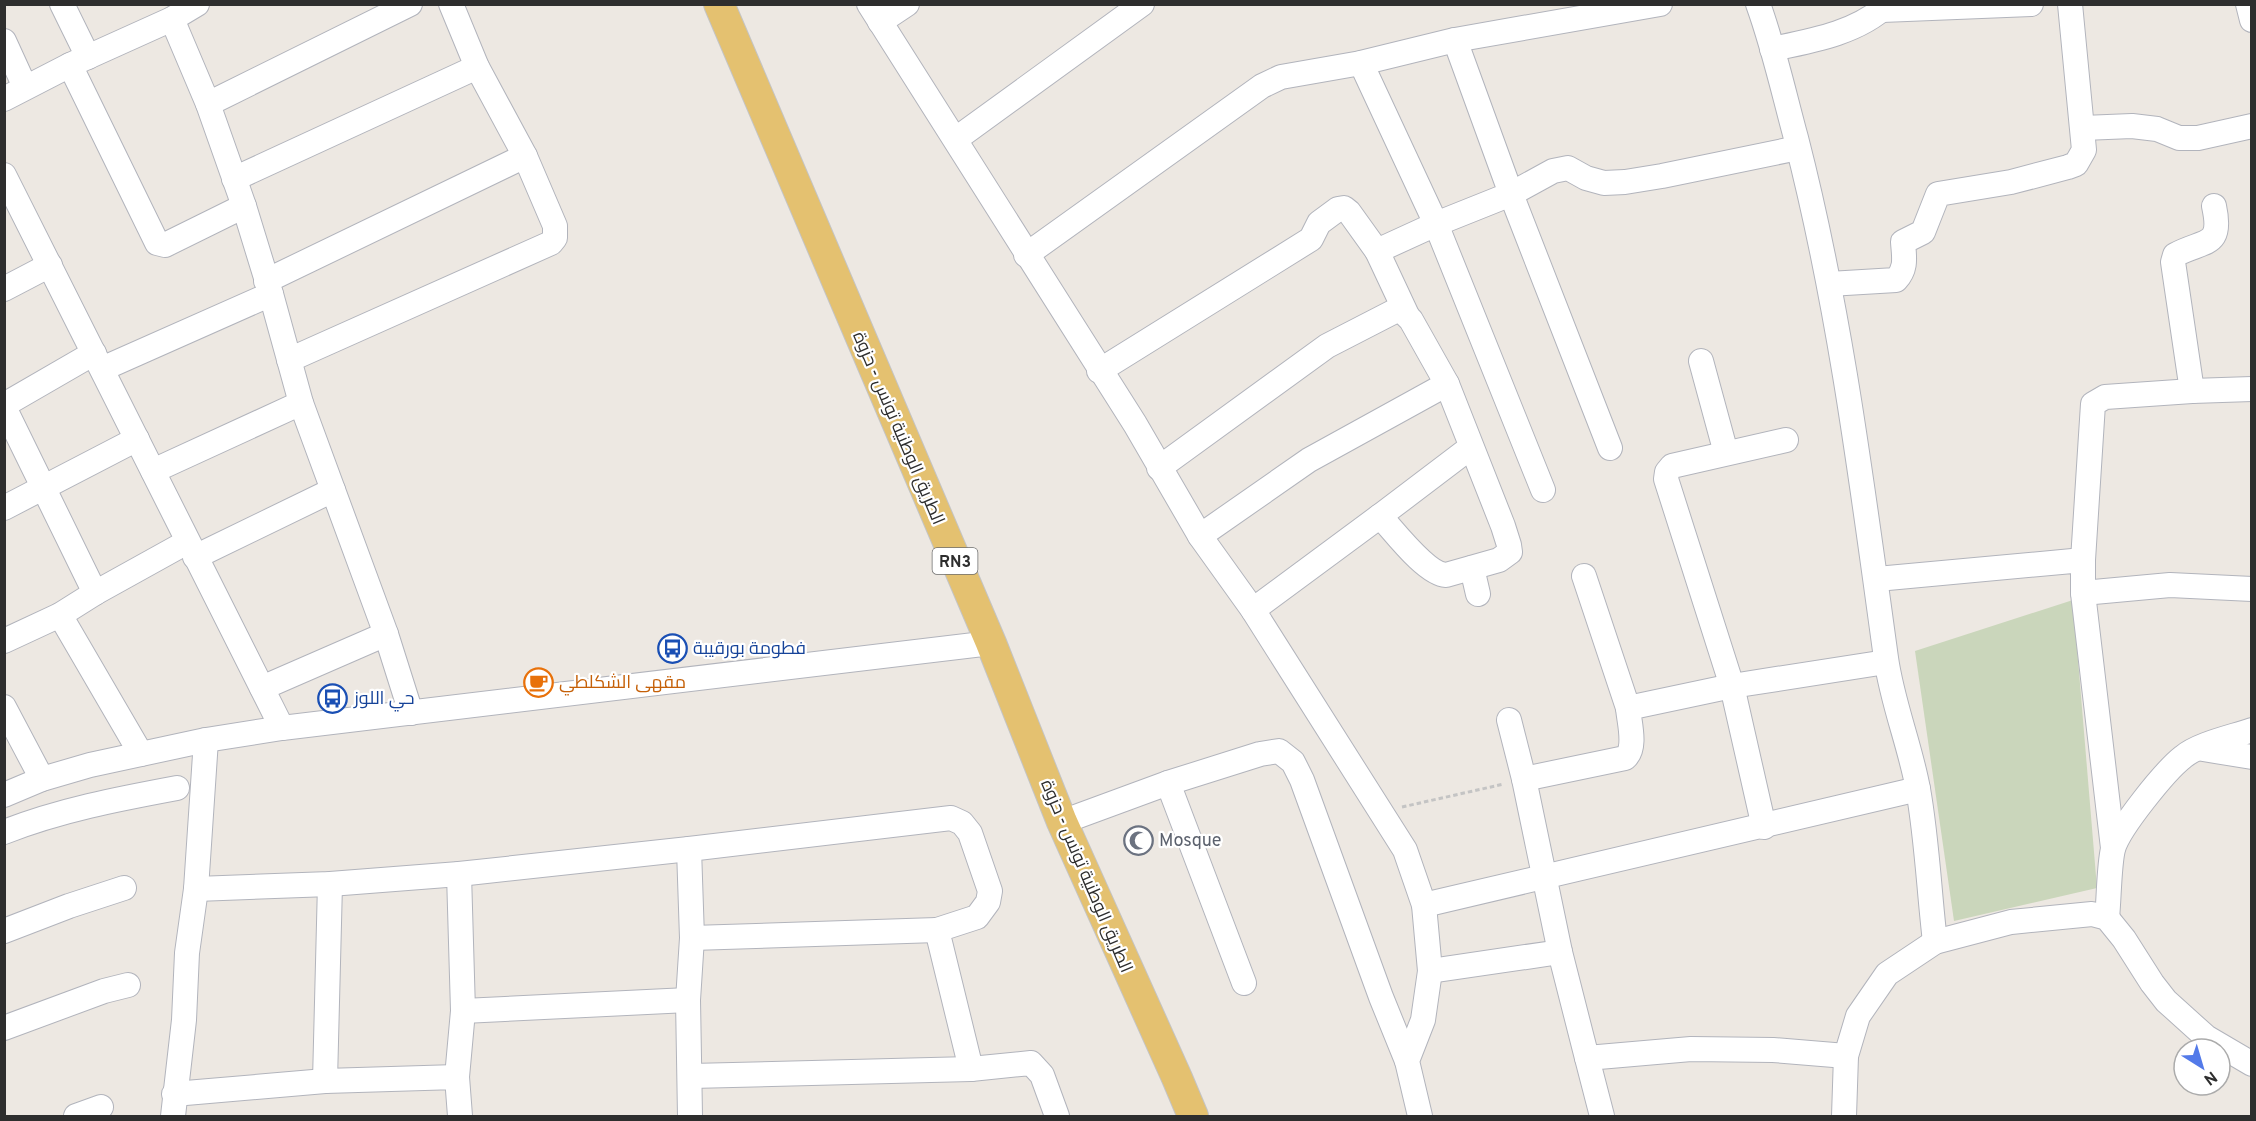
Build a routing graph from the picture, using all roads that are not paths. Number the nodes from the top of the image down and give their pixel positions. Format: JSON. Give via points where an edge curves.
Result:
{"nodes":[{"id":1,"x":62,"y":4,"type":"edge"},
{"id":2,"x":196,"y":4,"type":"edge"},
{"id":3,"x":410,"y":4,"type":"edge"},
{"id":4,"x":451,"y":4,"type":"edge"},
{"id":5,"x":719,"y":4,"type":"edge"},
{"id":6,"x":907,"y":4,"type":"edge"},
{"id":7,"x":1142,"y":4,"type":"edge"},
{"id":8,"x":1660,"y":4,"type":"edge"},
{"id":9,"x":1758,"y":4,"type":"edge"},
{"id":10,"x":2031,"y":4,"type":"edge"},
{"id":11,"x":2070,"y":4,"type":"edge"},
{"id":12,"x":2248,"y":4,"type":"edge"},
{"id":13,"x":1885,"y":7,"type":"edge"},
{"id":14,"x":874,"y":13,"type":"edge"},
{"id":15,"x":172,"y":19,"type":"junction"},
{"id":16,"x":2252,"y":20,"type":"edge"},
{"id":17,"x":1455,"y":40,"type":"junction"},
{"id":18,"x":4,"y":41,"type":"edge"},
{"id":19,"x":1772,"y":49,"type":"junction"},
{"id":20,"x":79,"y":61,"type":"junction"},
{"id":21,"x":1361,"y":63,"type":"junction"},
{"id":22,"x":477,"y":67,"type":"junction"},
{"id":23,"x":25,"y":87,"type":"junction"},
{"id":24,"x":4,"y":99,"type":"edge"},
{"id":25,"x":208,"y":104,"type":"junction"},
{"id":26,"x":2252,"y":126,"type":"edge"},
{"id":27,"x":2083,"y":128,"type":"junction"},
{"id":28,"x":956,"y":139,"type":"junction"},
{"id":29,"x":1798,"y":147,"type":"junction"},
{"id":30,"x":525,"y":156,"type":"junction"},
{"id":31,"x":234,"y":179,"type":"junction"},
{"id":32,"x":7,"y":188,"type":"edge"},
{"id":33,"x":1511,"y":194,"type":"junction"},
{"id":34,"x":244,"y":206,"type":"junction"},
{"id":35,"x":2214,"y":206,"type":"dead end"},
{"id":36,"x":1436,"y":224,"type":"junction"},
{"id":37,"x":1377,"y":251,"type":"junction"},
{"id":38,"x":1026,"y":255,"type":"junction"},
{"id":39,"x":50,"y":265,"type":"junction"},
{"id":40,"x":1828,"y":284,"type":"junction"},
{"id":41,"x":269,"y":288,"type":"junction"},
{"id":42,"x":4,"y":289,"type":"edge"},
{"id":43,"x":1407,"y":315,"type":"junction"},
{"id":44,"x":289,"y":360,"type":"junction"},
{"id":45,"x":98,"y":361,"type":"junction"},
{"id":46,"x":1701,"y":361,"type":"dead end"},
{"id":47,"x":1099,"y":371,"type":"junction"},
{"id":48,"x":1447,"y":384,"type":"junction"},
{"id":49,"x":2252,"y":389,"type":"edge"},
{"id":50,"x":2192,"y":390,"type":"junction"},
{"id":51,"x":301,"y":403,"type":"junction"},
{"id":52,"x":4,"y":406,"type":"edge"},
{"id":53,"x":137,"y":439,"type":"junction"},
{"id":54,"x":1786,"y":440,"type":"dead end"},
{"id":55,"x":1472,"y":447,"type":"junction"},
{"id":56,"x":1610,"y":448,"type":"dead end"},
{"id":57,"x":1726,"y":453,"type":"junction"},
{"id":58,"x":1159,"y":468,"type":"junction"},
{"id":59,"x":153,"y":471,"type":"junction"},
{"id":60,"x":43,"y":487,"type":"junction"},
{"id":61,"x":333,"y":490,"type":"junction"},
{"id":62,"x":1543,"y":490,"type":"dead end"},
{"id":63,"x":4,"y":508,"type":"edge"},
{"id":64,"x":1380,"y":516,"type":"junction"},
{"id":65,"x":1200,"y":536,"type":"junction"},
{"id":66,"x":191,"y":550,"type":"junction"},
{"id":67,"x":2083,"y":560,"type":"junction"},
{"id":68,"x":1472,"y":568,"type":"junction"},
{"id":69,"x":1584,"y":576,"type":"dead end"},
{"id":70,"x":1877,"y":579,"type":"junction"},
{"id":71,"x":2252,"y":589,"type":"edge"},
{"id":72,"x":95,"y":593,"type":"junction"},
{"id":73,"x":2083,"y":593,"type":"junction"},
{"id":74,"x":1478,"y":594,"type":"dead end"},
{"id":75,"x":1253,"y":610,"type":"junction"},
{"id":76,"x":60,"y":615,"type":"junction"},
{"id":77,"x":386,"y":634,"type":"junction"},
{"id":78,"x":4,"y":641,"type":"edge"},
{"id":79,"x":991,"y":643,"type":"junction"},
{"id":80,"x":1886,"y":662,"type":"junction"},
{"id":81,"x":1732,"y":686,"type":"junction"},
{"id":82,"x":261,"y":688,"type":"junction"},
{"id":83,"x":4,"y":707,"type":"edge"},
{"id":84,"x":1628,"y":708,"type":"junction"},
{"id":85,"x":411,"y":713,"type":"junction"},
{"id":86,"x":1509,"y":720,"type":"dead end"},
{"id":87,"x":282,"y":728,"type":"junction"},
{"id":88,"x":2252,"y":730,"type":"edge"},
{"id":89,"x":206,"y":740,"type":"junction"},
{"id":90,"x":2200,"y":748,"type":"junction"},
{"id":91,"x":141,"y":754,"type":"junction"},
{"id":92,"x":2252,"y":757,"type":"edge"},
{"id":93,"x":42,"y":779,"type":"junction"},
{"id":94,"x":1524,"y":779,"type":"junction"},
{"id":95,"x":1167,"y":783,"type":"junction"},
{"id":96,"x":177,"y":788,"type":"dead end"},
{"id":97,"x":1918,"y":789,"type":"junction"},
{"id":98,"x":4,"y":795,"type":"edge"},
{"id":99,"x":1062,"y":822,"type":"junction"},
{"id":100,"x":1764,"y":827,"type":"junction"},
{"id":101,"x":4,"y":832,"type":"edge"},
{"id":102,"x":2113,"y":848,"type":"junction"},
{"id":103,"x":689,"y":849,"type":"junction"},
{"id":104,"x":459,"y":874,"type":"junction"},
{"id":105,"x":1544,"y":877,"type":"junction"},
{"id":106,"x":330,"y":884,"type":"junction"},
{"id":107,"x":124,"y":888,"type":"dead end"},
{"id":108,"x":196,"y":889,"type":"junction"},
{"id":109,"x":1424,"y":905,"type":"junction"},
{"id":110,"x":2107,"y":918,"type":"junction"},
{"id":111,"x":937,"y":930,"type":"junction"},
{"id":112,"x":4,"y":931,"type":"edge"},
{"id":113,"x":692,"y":939,"type":"junction"},
{"id":114,"x":1935,"y":942,"type":"junction"},
{"id":115,"x":1560,"y":952,"type":"junction"},
{"id":116,"x":1430,"y":971,"type":"junction"},
{"id":117,"x":1244,"y":983,"type":"dead end"},
{"id":118,"x":128,"y":985,"type":"dead end"},
{"id":119,"x":688,"y":1000,"type":"junction"},
{"id":120,"x":463,"y":1011,"type":"junction"},
{"id":121,"x":4,"y":1028,"type":"edge"},
{"id":122,"x":1846,"y":1056,"type":"junction"},
{"id":123,"x":1587,"y":1058,"type":"junction"},
{"id":124,"x":1407,"y":1061,"type":"junction"},
{"id":125,"x":2252,"y":1064,"type":"edge"},
{"id":126,"x":971,"y":1069,"type":"junction"},
{"id":127,"x":691,"y":1076,"type":"junction"},
{"id":128,"x":457,"y":1077,"type":"junction"},
{"id":129,"x":325,"y":1081,"type":"junction"},
{"id":130,"x":174,"y":1105,"type":"edge"},
{"id":131,"x":101,"y":1107,"type":"dead end"},
{"id":132,"x":76,"y":1116,"type":"edge"},
{"id":133,"x":460,"y":1116,"type":"edge"},
{"id":134,"x":690,"y":1116,"type":"edge"},
{"id":135,"x":1057,"y":1116,"type":"edge"},
{"id":136,"x":1192,"y":1116,"type":"edge"},
{"id":137,"x":1420,"y":1116,"type":"edge"},
{"id":138,"x":1602,"y":1116,"type":"edge"},
{"id":139,"x":1844,"y":1116,"type":"edge"}],
"edges":[{"from":1,"to":20,"type":"street"},
{"from":2,"to":15,"type":"street"},
{"from":3,"to":25,"type":"street"},
{"from":4,"to":22,"type":"street"},
{"from":5,"to":79,"type":"main road","name":"الطريق الوطنية تونس - حزوة","number":"RN3"},
{"from":6,"to":14,"type":"street"},
{"from":7,"to":28,"type":"street"},
{"from":8,"to":17,"type":"street"},
{"from":9,"to":19,"type":"street"},
{"from":10,"to":13,"type":"street"},
{"from":11,"to":27,"type":"street"},
{"from":12,"to":16,"type":"street"},
{"from":13,"to":19,"type":"street","via":[[1860,24]]},
{"from":14,"to":28,"type":"street"},
{"from":15,"to":20,"type":"street"},
{"from":15,"to":25,"type":"street"},
{"from":17,"to":21,"type":"street"},
{"from":17,"to":33,"type":"street"},
{"from":18,"to":23,"type":"street"},
{"from":19,"to":29,"type":"street"},
{"from":20,"to":23,"type":"street"},
{"from":20,"to":34,"type":"street","via":[[157,243],[165,245]]},
{"from":21,"to":36,"type":"street"},
{"from":21,"to":38,"type":"street","via":[[1281,78],[1262,86]]},
{"from":22,"to":30,"type":"street"},
{"from":22,"to":31,"type":"street"},
{"from":23,"to":24,"type":"street"},
{"from":25,"to":31,"type":"street"},
{"from":26,"to":27,"type":"street","via":[[2198,138],[2179,138],[2157,129],[2132,126]]},
{"from":27,"to":40,"type":"street","via":[[2084,150],[2076,164],[2011,182],[1938,194],[1923,232],[1903,242],[1905,262],[1896,280]]},
{"from":28,"to":38,"type":"street"},
{"from":29,"to":33,"type":"street","via":[[1625,182],[1604,183],[1568,168],[1553,171]]},
{"from":29,"to":40,"type":"street"},
{"from":30,"to":41,"type":"street"},
{"from":30,"to":44,"type":"street","via":[[555,226],[551,243]]},
{"from":31,"to":34,"type":"street"},
{"from":32,"to":39,"type":"street"},
{"from":33,"to":36,"type":"street"},
{"from":33,"to":56,"type":"street"},
{"from":34,"to":41,"type":"street"},
{"from":35,"to":50,"type":"street","via":[[2218,224],[2215,235],[2175,255],[2173,262]]},
{"from":36,"to":37,"type":"street"},
{"from":36,"to":62,"type":"street"},
{"from":37,"to":43,"type":"street"},
{"from":37,"to":47,"type":"street","via":[[1349,212],[1344,208],[1338,210],[1319,223],[1311,239]]},
{"from":38,"to":47,"type":"street"},
{"from":39,"to":42,"type":"street"},
{"from":39,"to":45,"type":"street"},
{"from":40,"to":70,"type":"street"},
{"from":41,"to":44,"type":"street"},
{"from":41,"to":45,"type":"street"},
{"from":43,"to":48,"type":"street"},
{"from":43,"to":58,"type":"street","via":[[1395,311],[1327,346]]},
{"from":44,"to":51,"type":"street"},
{"from":45,"to":52,"type":"street"},
{"from":45,"to":53,"type":"street"},
{"from":46,"to":57,"type":"street"},
{"from":47,"to":58,"type":"street"},
{"from":48,"to":55,"type":"street"},
{"from":48,"to":65,"type":"street","via":[[1308,460]]},
{"from":49,"to":50,"type":"street"},
{"from":50,"to":67,"type":"street","via":[[2105,397],[2094,404]]},
{"from":51,"to":59,"type":"street"},
{"from":51,"to":61,"type":"street"},
{"from":52,"to":60,"type":"street"},
{"from":53,"to":59,"type":"street"},
{"from":53,"to":60,"type":"street"},
{"from":54,"to":57,"type":"street"},
{"from":55,"to":64,"type":"street"},
{"from":55,"to":68,"type":"street","via":[[1509,545],[1509,552],[1499,560]]},
{"from":57,"to":81,"type":"street","via":[[1672,466],[1666,479]]},
{"from":58,"to":65,"type":"street"},
{"from":59,"to":66,"type":"street"},
{"from":60,"to":63,"type":"street"},
{"from":60,"to":72,"type":"street"},
{"from":61,"to":66,"type":"street"},
{"from":61,"to":77,"type":"street"},
{"from":64,"to":68,"type":"street","via":[[1434,572],[1446,575]]},
{"from":64,"to":75,"type":"street"},
{"from":65,"to":75,"type":"street"},
{"from":66,"to":72,"type":"street"},
{"from":66,"to":82,"type":"street"},
{"from":67,"to":70,"type":"street"},
{"from":67,"to":73,"type":"street"},
{"from":68,"to":74,"type":"street"},
{"from":69,"to":84,"type":"street"},
{"from":70,"to":80,"type":"street"},
{"from":71,"to":73,"type":"street","via":[[2170,585]]},
{"from":72,"to":76,"type":"street"},
{"from":73,"to":102,"type":"street"},
{"from":75,"to":109,"type":"street","via":[[1383,812],[1405,850]]},
{"from":76,"to":78,"type":"street"},
{"from":76,"to":91,"type":"street"},
{"from":77,"to":82,"type":"street"},
{"from":77,"to":85,"type":"street"},
{"from":79,"to":85,"type":"street"},
{"from":79,"to":99,"type":"main road","name":"الطريق الوطنية تونس - حزوة","number":"RN3"},
{"from":80,"to":81,"type":"street"},
{"from":80,"to":97,"type":"street"},
{"from":81,"to":84,"type":"street"},
{"from":81,"to":100,"type":"street"},
{"from":82,"to":87,"type":"street"},
{"from":83,"to":93,"type":"street"},
{"from":84,"to":94,"type":"street","via":[[1631,747],[1625,758]]},
{"from":85,"to":87,"type":"street"},
{"from":86,"to":94,"type":"street"},
{"from":87,"to":89,"type":"street"},
{"from":88,"to":90,"type":"street"},
{"from":89,"to":91,"type":"street"},
{"from":89,"to":108,"type":"street"},
{"from":90,"to":92,"type":"street"},
{"from":90,"to":102,"type":"street","via":[[2183,756],[2150,793]]},
{"from":91,"to":93,"type":"street"},
{"from":93,"to":98,"type":"street"},
{"from":94,"to":105,"type":"street"},
{"from":95,"to":99,"type":"street"},
{"from":95,"to":117,"type":"street"},
{"from":95,"to":124,"type":"street","via":[[1260,754],[1279,751],[1293,762]]},
{"from":96,"to":101,"type":"street","via":[[107,801]]},
{"from":97,"to":100,"type":"street"},
{"from":97,"to":114,"type":"street"},
{"from":99,"to":136,"type":"main road","name":"الطريق الوطنية تونس - حزوة","number":"RN3"},
{"from":100,"to":105,"type":"street"},
{"from":102,"to":110,"type":"street"},
{"from":103,"to":104,"type":"street"},
{"from":103,"to":111,"type":"street","via":[[951,818],[970,833],[990,891],[988,902],[976,917]]},
{"from":103,"to":113,"type":"street"},
{"from":104,"to":106,"type":"street"},
{"from":104,"to":120,"type":"street"},
{"from":105,"to":109,"type":"street"},
{"from":105,"to":115,"type":"street"},
{"from":106,"to":108,"type":"street"},
{"from":106,"to":129,"type":"street"},
{"from":107,"to":112,"type":"street"},
{"from":108,"to":130,"type":"street"},
{"from":109,"to":116,"type":"street"},
{"from":110,"to":114,"type":"street","via":[[2092,914],[2012,922]]},
{"from":110,"to":125,"type":"street","via":[[2166,1001],[2206,1037]]},
{"from":111,"to":113,"type":"street"},
{"from":111,"to":126,"type":"street"},
{"from":113,"to":119,"type":"street"},
{"from":114,"to":122,"type":"street","via":[[1887,974],[1858,1016]]},
{"from":115,"to":116,"type":"street"},
{"from":115,"to":123,"type":"street"},
{"from":116,"to":124,"type":"street","via":[[1423,1020]]},
{"from":118,"to":121,"type":"street"},
{"from":119,"to":120,"type":"street"},
{"from":119,"to":127,"type":"street"},
{"from":120,"to":128,"type":"street"},
{"from":122,"to":123,"type":"street","via":[[1691,1048]]},
{"from":122,"to":139,"type":"street"},
{"from":123,"to":138,"type":"street"},
{"from":124,"to":137,"type":"street"},
{"from":126,"to":127,"type":"street"},
{"from":126,"to":135,"type":"street","via":[[1031,1064],[1042,1075]]},
{"from":127,"to":134,"type":"street"},
{"from":128,"to":129,"type":"street"},
{"from":128,"to":133,"type":"street"},
{"from":129,"to":130,"type":"street"},
{"from":131,"to":132,"type":"street"}]}
